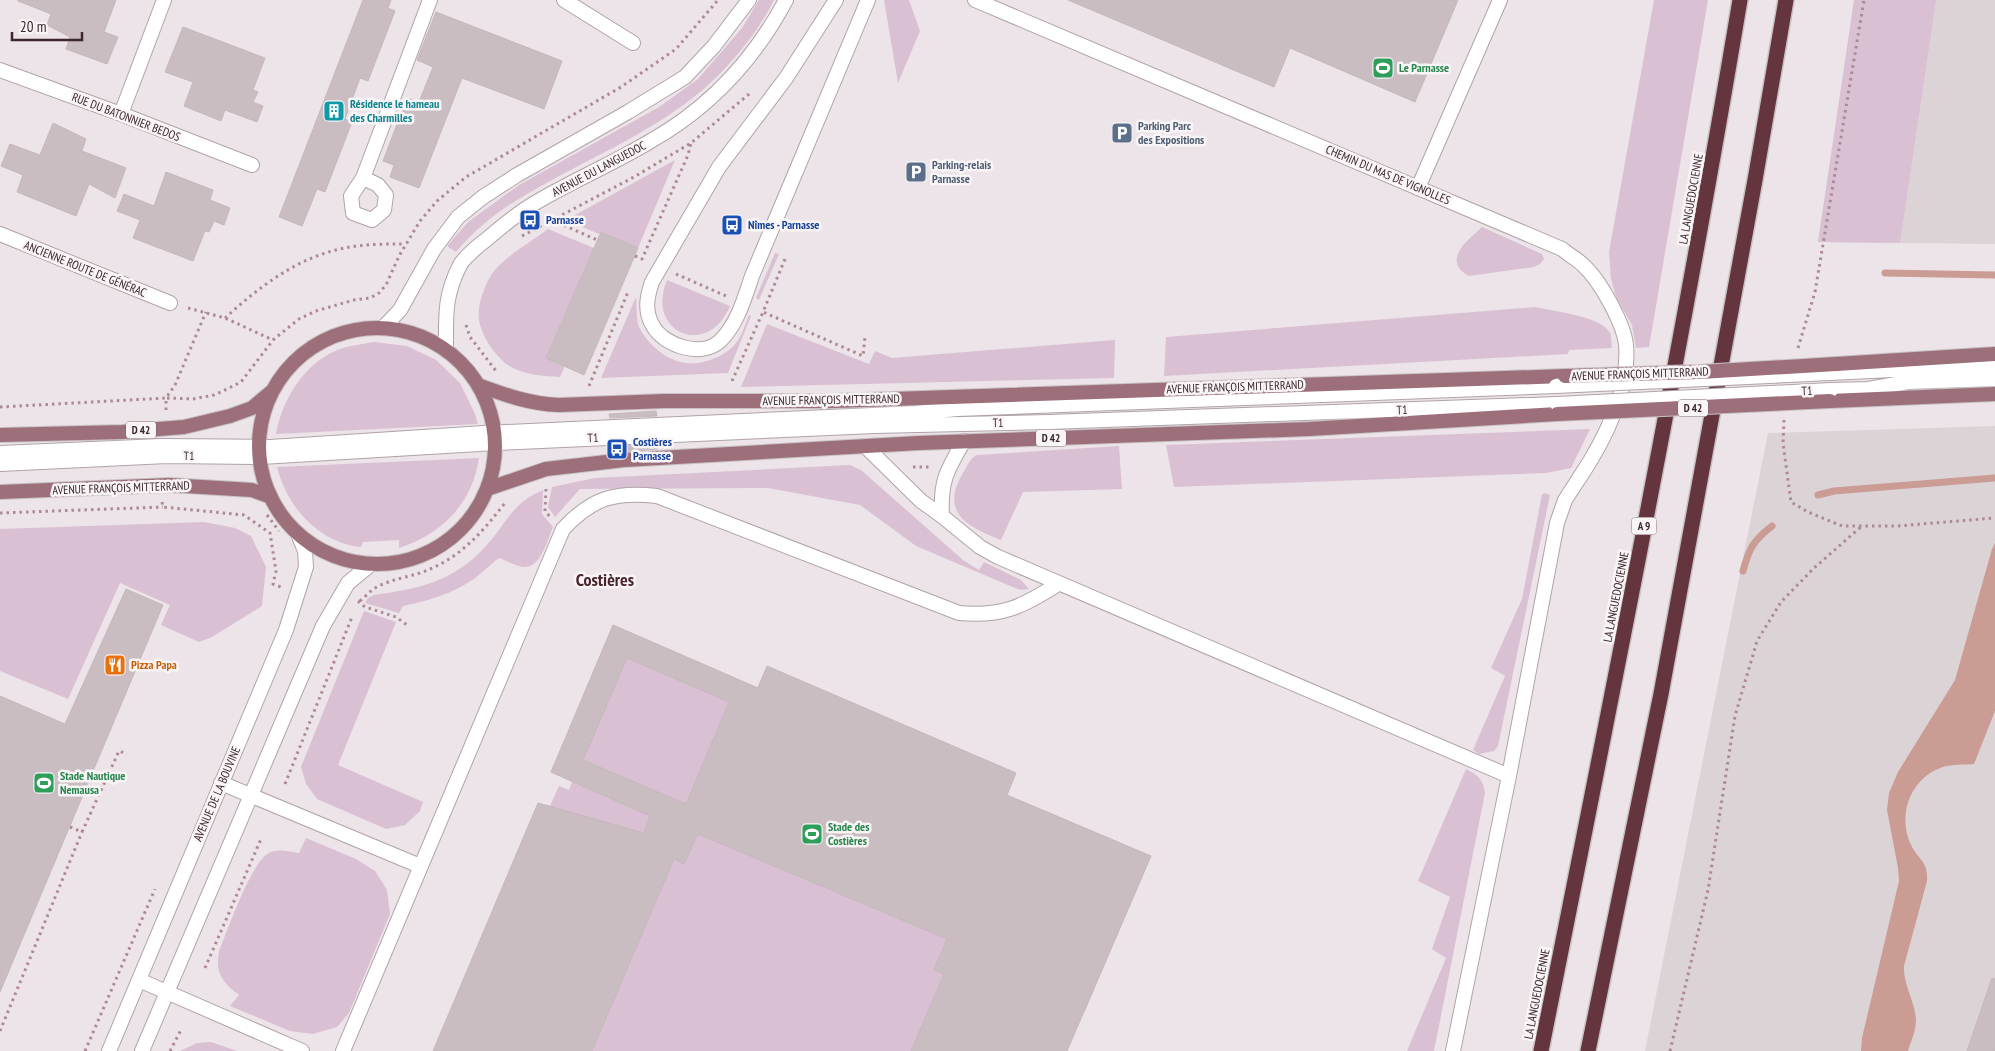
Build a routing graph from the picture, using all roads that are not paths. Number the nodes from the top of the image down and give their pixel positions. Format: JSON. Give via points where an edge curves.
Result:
{"nodes":[{"id":1,"x":164,"y":0,"type":"edge"},
{"id":2,"x":430,"y":0,"type":"edge"},
{"id":3,"x":564,"y":0,"type":"edge"},
{"id":4,"x":749,"y":0,"type":"edge"},
{"id":5,"x":786,"y":0,"type":"edge"},
{"id":6,"x":836,"y":0,"type":"edge"},
{"id":7,"x":868,"y":0,"type":"edge"},
{"id":8,"x":975,"y":0,"type":"edge"},
{"id":9,"x":1500,"y":0,"type":"edge"},
{"id":10,"x":1740,"y":0,"type":"edge"},
{"id":11,"x":1786,"y":0,"type":"edge"},
{"id":12,"x":633,"y":43,"type":"dead end"},
{"id":13,"x":0,"y":70,"type":"edge"},
{"id":14,"x":121,"y":114,"type":"junction"},
{"id":15,"x":252,"y":165,"type":"dead end"},
{"id":16,"x":363,"y":178,"type":"dead end"},
{"id":17,"x":1418,"y":188,"type":"junction"},
{"id":18,"x":0,"y":234,"type":"edge"},
{"id":19,"x":170,"y":304,"type":"road end"},
{"id":20,"x":383,"y":328,"type":"junction"},
{"id":21,"x":446,"y":350,"type":"junction"},
{"id":22,"x":1995,"y":354,"type":"edge"},
{"id":23,"x":1995,"y":365,"type":"edge"},
{"id":24,"x":1833,"y":368,"type":"junction"},
{"id":25,"x":1995,"y":379,"type":"edge"},
{"id":26,"x":1560,"y":381,"type":"junction"},
{"id":27,"x":478,"y":385,"type":"junction"},
{"id":28,"x":273,"y":390,"type":"junction"},
{"id":29,"x":1995,"y":394,"type":"edge"},
{"id":30,"x":1830,"y":396,"type":"junction"},
{"id":31,"x":1557,"y":409,"type":"junction"},
{"id":32,"x":0,"y":435,"type":"edge"},
{"id":33,"x":496,"y":438,"type":"junction"},
{"id":34,"x":964,"y":441,"type":"junction"},
{"id":35,"x":865,"y":446,"type":"junction"},
{"id":36,"x":260,"y":452,"type":"junction"},
{"id":37,"x":0,"y":453,"type":"edge"},
{"id":38,"x":0,"y":464,"type":"edge"},
{"id":39,"x":486,"y":490,"type":"junction"},
{"id":40,"x":0,"y":492,"type":"edge"},
{"id":41,"x":271,"y":497,"type":"junction"},
{"id":42,"x":942,"y":516,"type":"junction"},
{"id":43,"x":298,"y":534,"type":"junction"},
{"id":44,"x":371,"y":564,"type":"junction"},
{"id":45,"x":1058,"y":584,"type":"junction"},
{"id":46,"x":1509,"y":776,"type":"junction"},
{"id":47,"x":221,"y":783,"type":"junction"},
{"id":48,"x":251,"y":796,"type":"junction"},
{"id":49,"x":420,"y":866,"type":"junction"},
{"id":50,"x":138,"y":980,"type":"junction"},
{"id":51,"x":168,"y":993,"type":"junction"},
{"id":52,"x":109,"y":1051,"type":"edge"},
{"id":53,"x":142,"y":1051,"type":"edge"},
{"id":54,"x":302,"y":1051,"type":"edge"},
{"id":55,"x":343,"y":1051,"type":"edge"},
{"id":56,"x":1454,"y":1051,"type":"edge"},
{"id":57,"x":1541,"y":1051,"type":"edge"},
{"id":58,"x":1588,"y":1051,"type":"edge"}],
"edges":[{"from":1,"to":14,"type":"street"},
{"from":2,"to":16,"type":"street"},
{"from":3,"to":12,"type":"street"},
{"from":4,"to":20,"type":"street","via":[[685,77],[517,175],[458,217],[434,250],[400,310]]},
{"from":5,"to":21,"type":"street","name":"AVENUE DU LANGUEDOC","via":[[744,64],[714,96],[650,142],[535,203],[473,250],[461,264],[449,293],[445,311]]},
{"from":6,"to":7,"type":"street","via":[[786,78],[719,167],[652,282],[646,298],[648,312],[653,326],[672,343],[685,347],[708,347],[719,342],[729,329],[743,303]]},
{"from":8,"to":17,"type":"street","name":"CHEMIN DU MAS DE VIGNOLLES"},
{"from":9,"to":17,"type":"street"},
{"from":10,"to":57,"type":"highway","name":"LA LANGUEDOCIENNE","number":"A 9","via":[[1703,216]]},
{"from":11,"to":58,"type":"highway","via":[[1661,694]]},
{"from":13,"to":14,"type":"street","name":"RUE DU BATONNIER BEDOS"},
{"from":14,"to":15,"type":"street","name":"RUE DU BATONNIER BEDOS"},
{"from":17,"to":46,"type":"street","name":"CHEMIN DU MAS DE VIGNOLLES","via":[[1562,249],[1584,266],[1604,293],[1623,329],[1626,346],[1620,391],[1606,434],[1565,500],[1557,523]]},
{"from":18,"to":19,"type":"street","name":"ANCIENNE ROUTE DE GÉNÉRAC"},
{"from":20,"to":21,"type":"main road","via":[[422,336]]},
{"from":20,"to":28,"type":"main road","via":[[353,330],[318,344],[289,367]]},
{"from":21,"to":27,"type":"main road","via":[[464,365]]},
{"from":22,"to":24,"type":"main road","name":"AVENUE FRANÇOIS MITTERRAND"},
{"from":23,"to":24,"type":"street"},
{"from":24,"to":26,"type":"main road","name":"AVENUE FRANÇOIS MITTERRAND","bridge":true},
{"from":25,"to":30,"type":"street","name":"T1","number":"T1","via":[[1908,382]]},
{"from":26,"to":27,"type":"main road","name":"AVENUE FRANÇOIS MITTERRAND","via":[[559,405],[512,398]]},
{"from":26,"to":33,"type":"street","name":"T1","number":"T1","via":[[957,409]]},
{"from":27,"to":33,"type":"main road","via":[[493,417]]},
{"from":28,"to":32,"type":"main road","number":"D 42","via":[[252,408],[184,427]]},
{"from":28,"to":36,"type":"main road","via":[[262,420]]},
{"from":29,"to":30,"type":"main road","number":"D 42"},
{"from":30,"to":31,"type":"main road","number":"D 42","bridge":true},
{"from":31,"to":33,"type":"street","name":"T1","number":"T1"},
{"from":31,"to":34,"type":"main road","number":"D 42","via":[[1308,429]]},
{"from":33,"to":36,"type":"street","name":"T1","number":"T1"},
{"from":33,"to":39,"type":"main road","via":[[494,463]]},
{"from":34,"to":35,"type":"main road","number":"D 42"},
{"from":34,"to":42,"type":"street","via":[[944,480]]},
{"from":35,"to":39,"type":"main road","number":"D 42","via":[[624,460],[546,469]]},
{"from":35,"to":42,"type":"street","via":[[921,501]]},
{"from":36,"to":37,"type":"street","name":"T1","number":"T1","via":[[160,446]]},
{"from":36,"to":38,"type":"street","name":"T1","number":"T1"},
{"from":36,"to":41,"type":"main road","via":[[262,471]]},
{"from":39,"to":44,"type":"main road","via":[[464,525],[434,549],[398,562]]},
{"from":40,"to":41,"type":"main road","name":"AVENUE FRANÇOIS MITTERRAND","via":[[169,485],[252,490]]},
{"from":41,"to":43,"type":"main road"},
{"from":42,"to":45,"type":"street","via":[[980,548]]},
{"from":43,"to":44,"type":"main road","via":[[334,556]]},
{"from":43,"to":47,"type":"street","name":"AVENUE DE LA BOUVINE","via":[[306,551],[306,567],[300,588],[286,630]]},
{"from":44,"to":48,"type":"street","via":[[348,583],[332,607]]},
{"from":45,"to":46,"type":"street"},
{"from":45,"to":49,"type":"street","via":[[1032,601],[1005,612],[959,613],[657,496],[616,496],[595,503],[577,513],[562,529]]},
{"from":46,"to":56,"type":"street","name":"CHEMIN DU MAS DE VIGNOLLES"},
{"from":47,"to":48,"type":"street"},
{"from":47,"to":50,"type":"street","name":"AVENUE DE LA BOUVINE"},
{"from":48,"to":49,"type":"street"},
{"from":48,"to":51,"type":"street"},
{"from":49,"to":55,"type":"street"},
{"from":50,"to":51,"type":"street"},
{"from":50,"to":52,"type":"street","name":"AVENUE DE LA BOUVINE"},
{"from":51,"to":53,"type":"street"},
{"from":51,"to":54,"type":"street"}]}
